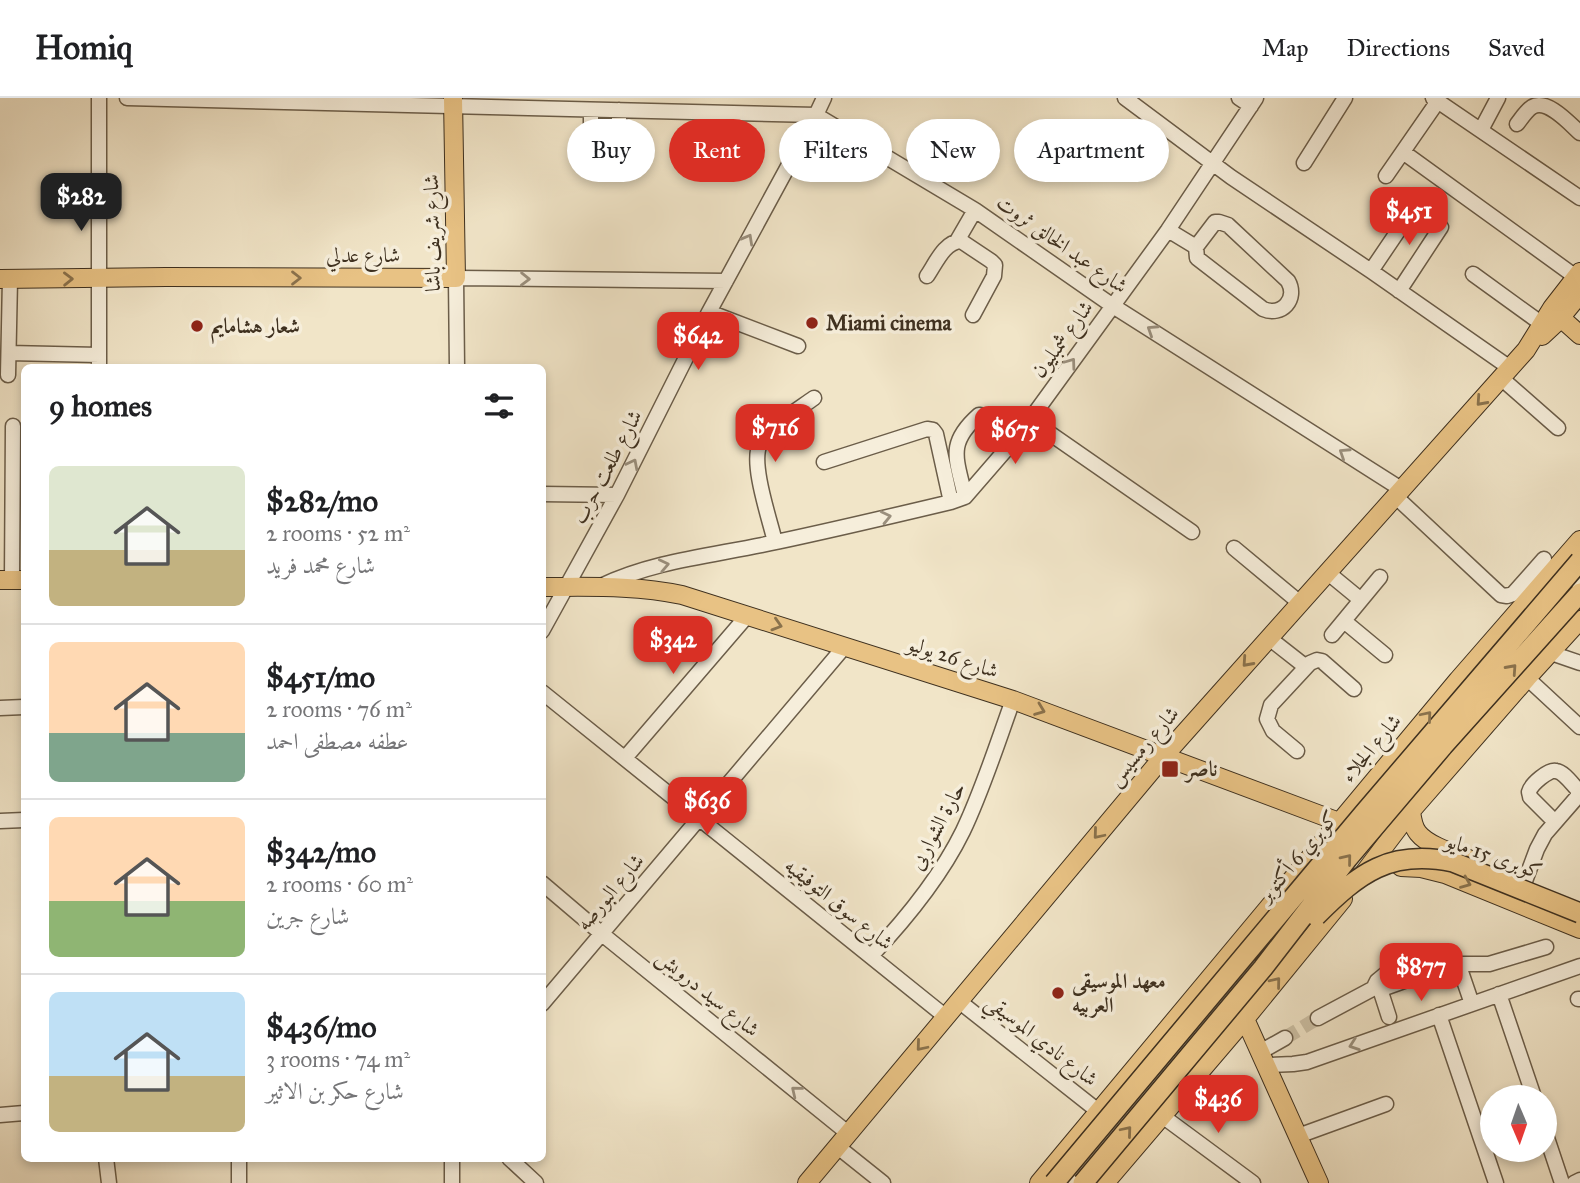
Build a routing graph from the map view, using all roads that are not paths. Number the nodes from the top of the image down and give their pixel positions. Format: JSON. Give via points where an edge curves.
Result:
{"nodes":[{"id":1,"x":99,"y":98,"type":"edge"},
{"id":2,"x":127,"y":98,"type":"edge"},
{"id":3,"x":824,"y":98,"type":"edge"},
{"id":4,"x":1125,"y":98,"type":"edge"},
{"id":5,"x":1345,"y":98,"type":"edge"},
{"id":6,"x":1498,"y":98,"type":"edge"},
{"id":7,"x":275,"y":100,"type":"edge"},
{"id":8,"x":1435,"y":100,"type":"edge"},
{"id":9,"x":1249,"y":101,"type":"edge"},
{"id":10,"x":453,"y":102,"type":"edge"},
{"id":11,"x":591,"y":110,"type":"junction"},
{"id":12,"x":619,"y":110,"type":"junction"},
{"id":13,"x":816,"y":115,"type":"junction"},
{"id":14,"x":1517,"y":124,"type":"dead end"},
{"id":15,"x":1481,"y":130,"type":"junction"},
{"id":16,"x":1580,"y":133,"type":"edge"},
{"id":17,"x":1403,"y":152,"type":"junction"},
{"id":18,"x":1212,"y":163,"type":"junction"},
{"id":19,"x":1304,"y":163,"type":"dead end"},
{"id":20,"x":1386,"y":176,"type":"dead end"},
{"id":21,"x":1580,"y":198,"type":"edge"},
{"id":22,"x":1418,"y":203,"type":"dead end"},
{"id":23,"x":975,"y":210,"type":"junction"},
{"id":24,"x":1441,"y":227,"type":"dead end"},
{"id":25,"x":1168,"y":230,"type":"junction"},
{"id":26,"x":957,"y":241,"type":"junction"},
{"id":27,"x":1196,"y":247,"type":"junction"},
{"id":28,"x":1371,"y":271,"type":"junction"},
{"id":29,"x":1472,"y":274,"type":"dead end"},
{"id":30,"x":927,"y":276,"type":"dead end"},
{"id":31,"x":99,"y":278,"type":"junction"},
{"id":32,"x":456,"y":278,"type":"junction"},
{"id":33,"x":5,"y":279,"type":"edge"},
{"id":34,"x":726,"y":281,"type":"junction"},
{"id":35,"x":1579,"y":281,"type":"edge"},
{"id":36,"x":1399,"y":290,"type":"junction"},
{"id":37,"x":1112,"y":306,"type":"junction"},
{"id":38,"x":709,"y":312,"type":"junction"},
{"id":39,"x":973,"y":315,"type":"dead end"},
{"id":40,"x":1561,"y":318,"type":"junction"},
{"id":41,"x":1542,"y":324,"type":"junction"},
{"id":42,"x":1580,"y":335,"type":"edge"},
{"id":43,"x":798,"y":346,"type":"dead end"},
{"id":44,"x":1526,"y":350,"type":"junction"},
{"id":45,"x":9,"y":353,"type":"junction"},
{"id":46,"x":99,"y":361,"type":"edge"},
{"id":47,"x":457,"y":364,"type":"edge"},
{"id":48,"x":1505,"y":373,"type":"junction"},
{"id":49,"x":8,"y":375,"type":"dead end"},
{"id":50,"x":814,"y":398,"type":"dead end"},
{"id":51,"x":1032,"y":417,"type":"junction"},
{"id":52,"x":13,"y":426,"type":"dead end"},
{"id":53,"x":1558,"y":428,"type":"dead end"},
{"id":54,"x":1016,"y":438,"type":"junction"},
{"id":55,"x":824,"y":462,"type":"dead end"},
{"id":56,"x":1398,"y":493,"type":"junction"},
{"id":57,"x":546,"y":494,"type":"edge"},
{"id":58,"x":617,"y":495,"type":"junction"},
{"id":59,"x":965,"y":497,"type":"junction"},
{"id":60,"x":951,"y":502,"type":"junction"},
{"id":61,"x":1192,"y":532,"type":"dead end"},
{"id":62,"x":1580,"y":540,"type":"edge"},
{"id":63,"x":775,"y":542,"type":"junction"},
{"id":64,"x":1234,"y":548,"type":"dead end"},
{"id":65,"x":1544,"y":559,"type":"dead end"},
{"id":66,"x":1580,"y":561,"type":"edge"},
{"id":67,"x":1327,"y":572,"type":"junction"},
{"id":68,"x":1380,"y":577,"type":"dead end"},
{"id":69,"x":12,"y":580,"type":"edge"},
{"id":70,"x":546,"y":587,"type":"edge"},
{"id":71,"x":566,"y":587,"type":"junction"},
{"id":72,"x":600,"y":587,"type":"junction"},
{"id":73,"x":1580,"y":593,"type":"edge"},
{"id":74,"x":1361,"y":600,"type":"junction"},
{"id":75,"x":1300,"y":603,"type":"junction"},
{"id":76,"x":747,"y":616,"type":"junction"},
{"id":77,"x":1580,"y":620,"type":"edge"},
{"id":78,"x":1344,"y":621,"type":"junction"},
{"id":79,"x":546,"y":624,"type":"edge"},
{"id":80,"x":1332,"y":635,"type":"dead end"},
{"id":81,"x":1269,"y":638,"type":"junction"},
{"id":82,"x":1573,"y":639,"type":"edge"},
{"id":83,"x":845,"y":646,"type":"junction"},
{"id":84,"x":1551,"y":653,"type":"junction"},
{"id":85,"x":1385,"y":655,"type":"dead end"},
{"id":86,"x":1580,"y":663,"type":"edge"},
{"id":87,"x":1307,"y":667,"type":"junction"},
{"id":88,"x":1527,"y":678,"type":"junction"},
{"id":89,"x":1354,"y":689,"type":"dead end"},
{"id":90,"x":546,"y":695,"type":"edge"},
{"id":91,"x":1013,"y":700,"type":"junction"},
{"id":92,"x":0,"y":708,"type":"edge"},
{"id":93,"x":21,"y":708,"type":"edge"},
{"id":94,"x":1580,"y":727,"type":"edge"},
{"id":95,"x":1297,"y":751,"type":"dead end"},
{"id":96,"x":1163,"y":757,"type":"junction"},
{"id":97,"x":625,"y":758,"type":"junction"},
{"id":98,"x":1411,"y":811,"type":"junction"},
{"id":99,"x":700,"y":818,"type":"junction"},
{"id":100,"x":21,"y":820,"type":"edge"},
{"id":101,"x":0,"y":821,"type":"edge"},
{"id":102,"x":1339,"y":822,"type":"junction"},
{"id":103,"x":1555,"y":822,"type":"dead end"},
{"id":104,"x":1525,"y":881,"type":"junction"},
{"id":105,"x":1355,"y":885,"type":"junction"},
{"id":106,"x":546,"y":886,"type":"edge"},
{"id":107,"x":1580,"y":903,"type":"edge"},
{"id":108,"x":1580,"y":913,"type":"edge"},
{"id":109,"x":1580,"y":929,"type":"edge"},
{"id":110,"x":602,"y":934,"type":"junction"},
{"id":111,"x":1546,"y":947,"type":"dead end"},
{"id":112,"x":871,"y":956,"type":"junction"},
{"id":113,"x":1454,"y":964,"type":"junction"},
{"id":114,"x":1580,"y":966,"type":"edge"},
{"id":115,"x":1263,"y":968,"type":"junction"},
{"id":116,"x":1378,"y":988,"type":"junction"},
{"id":117,"x":1499,"y":995,"type":"junction"},
{"id":118,"x":546,"y":999,"type":"edge"},
{"id":119,"x":960,"y":1002,"type":"junction"},
{"id":120,"x":1472,"y":1004,"type":"junction"},
{"id":121,"x":1439,"y":1015,"type":"junction"},
{"id":122,"x":946,"y":1017,"type":"junction"},
{"id":123,"x":1318,"y":1018,"type":"tunnel mouth"},
{"id":124,"x":1245,"y":1019,"type":"junction"},
{"id":125,"x":1391,"y":1023,"type":"junction"},
{"id":126,"x":1285,"y":1038,"type":"tunnel mouth"},
{"id":127,"x":1263,"y":1058,"type":"junction"},
{"id":128,"x":1530,"y":1085,"type":"edge"},
{"id":129,"x":1386,"y":1104,"type":"dead end"},
{"id":130,"x":1098,"y":1111,"type":"junction"},
{"id":131,"x":21,"y":1113,"type":"edge"},
{"id":132,"x":0,"y":1115,"type":"edge"},
{"id":133,"x":1161,"y":1115,"type":"junction"},
{"id":134,"x":1298,"y":1136,"type":"junction"},
{"id":135,"x":843,"y":1140,"type":"junction"},
{"id":136,"x":106,"y":1162,"type":"edge"},
{"id":137,"x":239,"y":1162,"type":"edge"},
{"id":138,"x":452,"y":1162,"type":"edge"},
{"id":139,"x":513,"y":1162,"type":"edge"},
{"id":140,"x":1555,"y":1162,"type":"edge"},
{"id":141,"x":1580,"y":1180,"type":"edge"},
{"id":142,"x":108,"y":1183,"type":"edge"},
{"id":143,"x":239,"y":1183,"type":"edge"},
{"id":144,"x":452,"y":1183,"type":"edge"},
{"id":145,"x":536,"y":1183,"type":"edge"},
{"id":146,"x":807,"y":1183,"type":"edge"},
{"id":147,"x":883,"y":1183,"type":"edge"},
{"id":148,"x":1039,"y":1183,"type":"edge"},
{"id":149,"x":1054,"y":1183,"type":"edge"},
{"id":150,"x":1083,"y":1183,"type":"edge"},
{"id":151,"x":1105,"y":1183,"type":"edge"},
{"id":152,"x":1253,"y":1183,"type":"edge"},
{"id":153,"x":1319,"y":1183,"type":"edge"},
{"id":154,"x":1496,"y":1183,"type":"edge"},
{"id":155,"x":1562,"y":1183,"type":"edge"},
{"id":156,"x":1574,"y":1183,"type":"edge"}],
"edges":[{"from":1,"to":31,"type":"street"},
{"from":2,"to":7,"type":"street","name":"شارع عبد الخالق ثروت"},
{"from":3,"to":13,"type":"street","name":"شارع طلعت حرب"},
{"from":4,"to":18,"type":"street"},
{"from":5,"to":19,"type":"street"},
{"from":6,"to":15,"type":"street"},
{"from":7,"to":10,"type":"street","name":"شارع عبد الخالق ثروت"},
{"from":8,"to":15,"type":"street"},
{"from":8,"to":17,"type":"street"},
{"from":9,"to":18,"type":"street","name":"شارع شمبليون"},
{"from":10,"to":11,"type":"street","name":"شارع عبد الخالق ثروت"},
{"from":10,"to":32,"type":"main road","name":"شارع شريف باشا"},
{"from":11,"to":12,"type":"street","name":"شارع عبد الخالق ثروت"},
{"from":11,"to":12,"type":"street","via":[[595,134],[615,133]]},
{"from":12,"to":13,"type":"street","name":"شارع عبد الخالق ثروت"},
{"from":13,"to":23,"type":"street","name":"شارع عبد الخالق ثروت"},
{"from":34,"to":13,"type":"street","name":"شارع طلعت حرب","one_way":true},
{"from":14,"to":16,"type":"street","via":[[1530,108],[1545,104]]},
{"from":15,"to":21,"type":"street"},
{"from":17,"to":20,"type":"street"},
{"from":17,"to":35,"type":"street"},
{"from":18,"to":25,"type":"street","name":"شارع شمبليون"},
{"from":18,"to":28,"type":"street"},
{"from":22,"to":28,"type":"street"},
{"from":23,"to":26,"type":"street"},
{"from":23,"to":37,"type":"street","name":"شارع عبد الخالق ثروت"},
{"from":24,"to":36,"type":"street"},
{"from":25,"to":27,"type":"street"},
{"from":25,"to":37,"type":"street","name":"شارع شمبليون"},
{"from":26,"to":30,"type":"street"},
{"from":26,"to":39,"type":"street","via":[[995,265],[994,276]]},
{"from":27,"to":27,"type":"street","via":[[1215,222],[1228,225],[1288,281],[1291,297],[1282,310],[1263,309],[1197,258]]},
{"from":28,"to":36,"type":"street"},
{"from":29,"to":41,"type":"street"},
{"from":31,"to":32,"type":"main road","name":"شارع عدلي","one_way":true},
{"from":33,"to":31,"type":"main road","name":"شارع عدلي","one_way":true},
{"from":31,"to":46,"type":"street"},
{"from":32,"to":34,"type":"street","name":"شارع عدلي","one_way":true},
{"from":32,"to":47,"type":"street","name":"شارع شريف باشا"},
{"from":33,"to":45,"type":"street"},
{"from":34,"to":38,"type":"street","name":"شارع طلعت حرب"},
{"from":35,"to":40,"type":"main road","name":"شارع رمسيس"},
{"from":35,"to":41,"type":"main road","name":"شارع رمسيس"},
{"from":36,"to":48,"type":"street"},
{"from":51,"to":37,"type":"street","name":"شارع شمبليون","one_way":true},
{"from":56,"to":37,"type":"street","name":"شارع عبد الخالق ثروت","one_way":true},
{"from":38,"to":43,"type":"street"},
{"from":58,"to":38,"type":"street","name":"شارع طلعت حرب","one_way":true},
{"from":40,"to":42,"type":"main road"},
{"from":40,"to":44,"type":"main road","name":"شارع رمسيس"},
{"from":41,"to":44,"type":"main road","name":"شارع رمسيس"},
{"from":44,"to":48,"type":"main road","name":"شارع رمسيس"},
{"from":45,"to":46,"type":"street"},
{"from":45,"to":49,"type":"street"},
{"from":48,"to":53,"type":"street"},
{"from":48,"to":56,"type":"main road","name":"شارع رمسيس","one_way":true},
{"from":50,"to":63,"type":"street","via":[[776,426],[760,445],[758,473]]},
{"from":51,"to":54,"type":"street","name":"شارع شمبليون"},
{"from":51,"to":61,"type":"street"},
{"from":52,"to":69,"type":"street"},
{"from":54,"to":59,"type":"street","name":"شارع شمبليون"},
{"from":54,"to":59,"type":"street","via":[[985,416],[973,421],[956,447]]},
{"from":55,"to":60,"type":"street","via":[[933,430]]},
{"from":56,"to":65,"type":"street","name":"شارع عبد الخالق ثروت","via":[[1501,595],[1513,594]]},
{"from":56,"to":67,"type":"main road","name":"شارع رمسيس"},
{"from":57,"to":58,"type":"street"},
{"from":58,"to":71,"type":"street","name":"شارع طلعت حرب"},
{"from":59,"to":60,"type":"street","name":"شارع شمبليون"},
{"from":63,"to":60,"type":"street","name":"شارع شمبليون","one_way":true},
{"from":102,"to":62,"type":"main road","name":"شارع الجلاء","one_way":true},
{"from":72,"to":63,"type":"street","name":"شارع شمبليون","one_way":true,"via":[[656,566]]},
{"from":64,"to":75,"type":"street"},
{"from":66,"to":149,"type":"highway","name":"كوبري 6 أكتوبر","bridge":true},
{"from":67,"to":74,"type":"street"},
{"from":67,"to":75,"type":"main road","name":"شارع رمسيس"},
{"from":68,"to":74,"type":"street"},
{"from":70,"to":71,"type":"main road","name":"شارع 26 يوليو"},
{"from":71,"to":72,"type":"main road","name":"شارع 26 يوليو"},
{"from":71,"to":79,"type":"street","name":"شارع طلعت حرب"},
{"from":72,"to":76,"type":"main road","name":"شارع 26 يوليو","via":[[662,591]]},
{"from":115,"to":73,"type":"highway","name":"كوبري 6 أكتوبر","one_way":true,"bridge":true,"via":[[1348,858]]},
{"from":74,"to":78,"type":"street"},
{"from":75,"to":81,"type":"main road","name":"شارع رمسيس"},
{"from":76,"to":83,"type":"main road","name":"شارع 26 يوليو","one_way":true},
{"from":76,"to":97,"type":"street"},
{"from":77,"to":82,"type":"main road"},
{"from":78,"to":80,"type":"street"},
{"from":78,"to":85,"type":"street"},
{"from":81,"to":87,"type":"street"},
{"from":81,"to":96,"type":"main road","name":"شارع رمسيس","one_way":true},
{"from":82,"to":84,"type":"main road"},
{"from":83,"to":91,"type":"main road","name":"شارع 26 يوليو"},
{"from":83,"to":99,"type":"street","name":"شارع البورصه"},
{"from":84,"to":86,"type":"street"},
{"from":84,"to":88,"type":"main road"},
{"from":87,"to":89,"type":"street","via":[[1322,661]]},
{"from":87,"to":95,"type":"street","via":[[1271,705],[1267,719],[1273,731]]},
{"from":88,"to":94,"type":"street"},
{"from":88,"to":98,"type":"main road"},
{"from":90,"to":97,"type":"street","name":"شارع سوق التوفيقيه"},
{"from":91,"to":96,"type":"main road","name":"شارع 26 يوليو","one_way":true},
{"from":91,"to":112,"type":"street","name":"حارة الشواربى","via":[[961,834],[918,902]]},
{"from":92,"to":93,"type":"street"},
{"from":96,"to":102,"type":"main road","name":"شارع 26 يوليو"},
{"from":96,"to":119,"type":"main road","name":"شارع رمسيس","one_way":true},
{"from":97,"to":99,"type":"street","name":"شارع سوق التوفيقيه"},
{"from":98,"to":104,"type":"main road","via":[[1418,833],[1427,841]]},
{"from":98,"to":105,"type":"main road"},
{"from":99,"to":110,"type":"street","name":"شارع البورصه"},
{"from":99,"to":112,"type":"street","name":"شارع سوق التوفيقيه"},
{"from":100,"to":101,"type":"street"},
{"from":102,"to":130,"type":"main road","name":"شارع الجلاء"},
{"from":103,"to":104,"type":"street","via":[[1537,849]]},
{"from":104,"to":107,"type":"main road"},
{"from":105,"to":109,"type":"main road","one_way":true,"via":[[1400,867],[1420,868]]},
{"from":124,"to":105,"type":"main road","one_way":true},
{"from":106,"to":110,"type":"street","name":"شارع سيد درويش"},
{"from":108,"to":115,"type":"highway","name":"كوبرى 15 مايو","bridge":true,"via":[[1453,862],[1395,861],[1345,888]]},
{"from":110,"to":118,"type":"street","name":"شارع البورصه"},
{"from":135,"to":110,"type":"street","name":"شارع سيد درويش","one_way":true},
{"from":111,"to":113,"type":"street","via":[[1489,964]]},
{"from":112,"to":122,"type":"street","name":"شارع سوق التوفيقيه"},
{"from":113,"to":116,"type":"street"},
{"from":113,"to":120,"type":"street"},
{"from":114,"to":117,"type":"street"},
{"from":150,"to":115,"type":"highway","name":"كوبري 6 أكتوبر","one_way":true,"bridge":true},
{"from":116,"to":123,"type":"street"},
{"from":116,"to":125,"type":"street"},
{"from":117,"to":120,"type":"street"},
{"from":117,"to":128,"type":"street"},
{"from":119,"to":122,"type":"main road","name":"شارع رمسيس"},
{"from":119,"to":130,"type":"street","name":"شارع نادي الموسيقي"},
{"from":120,"to":121,"type":"street"},
{"from":121,"to":125,"type":"street"},
{"from":121,"to":154,"type":"street"},
{"from":122,"to":135,"type":"main road","name":"شارع رمسيس","one_way":true},
{"from":124,"to":127,"type":"main road"},
{"from":124,"to":133,"type":"main road"},
{"from":125,"to":127,"type":"street","one_way":true,"via":[[1307,1062]]},
{"from":126,"to":127,"type":"street"},
{"from":127,"to":134,"type":"main road"},
{"from":129,"to":134,"type":"street"},
{"from":130,"to":148,"type":"main road","name":"شارع الجلاء"},
{"from":131,"to":132,"type":"street"},
{"from":133,"to":151,"type":"main road"},
{"from":133,"to":152,"type":"street","via":[[1237,1177]]},
{"from":134,"to":153,"type":"main road"},
{"from":135,"to":146,"type":"main road","name":"شارع رمسيس"},
{"from":135,"to":147,"type":"street","name":"شارع سيد درويش"},
{"from":136,"to":142,"type":"street"},
{"from":137,"to":143,"type":"street"},
{"from":138,"to":144,"type":"street"},
{"from":139,"to":145,"type":"street"},
{"from":140,"to":155,"type":"street"},
{"from":141,"to":156,"type":"street"}]}
